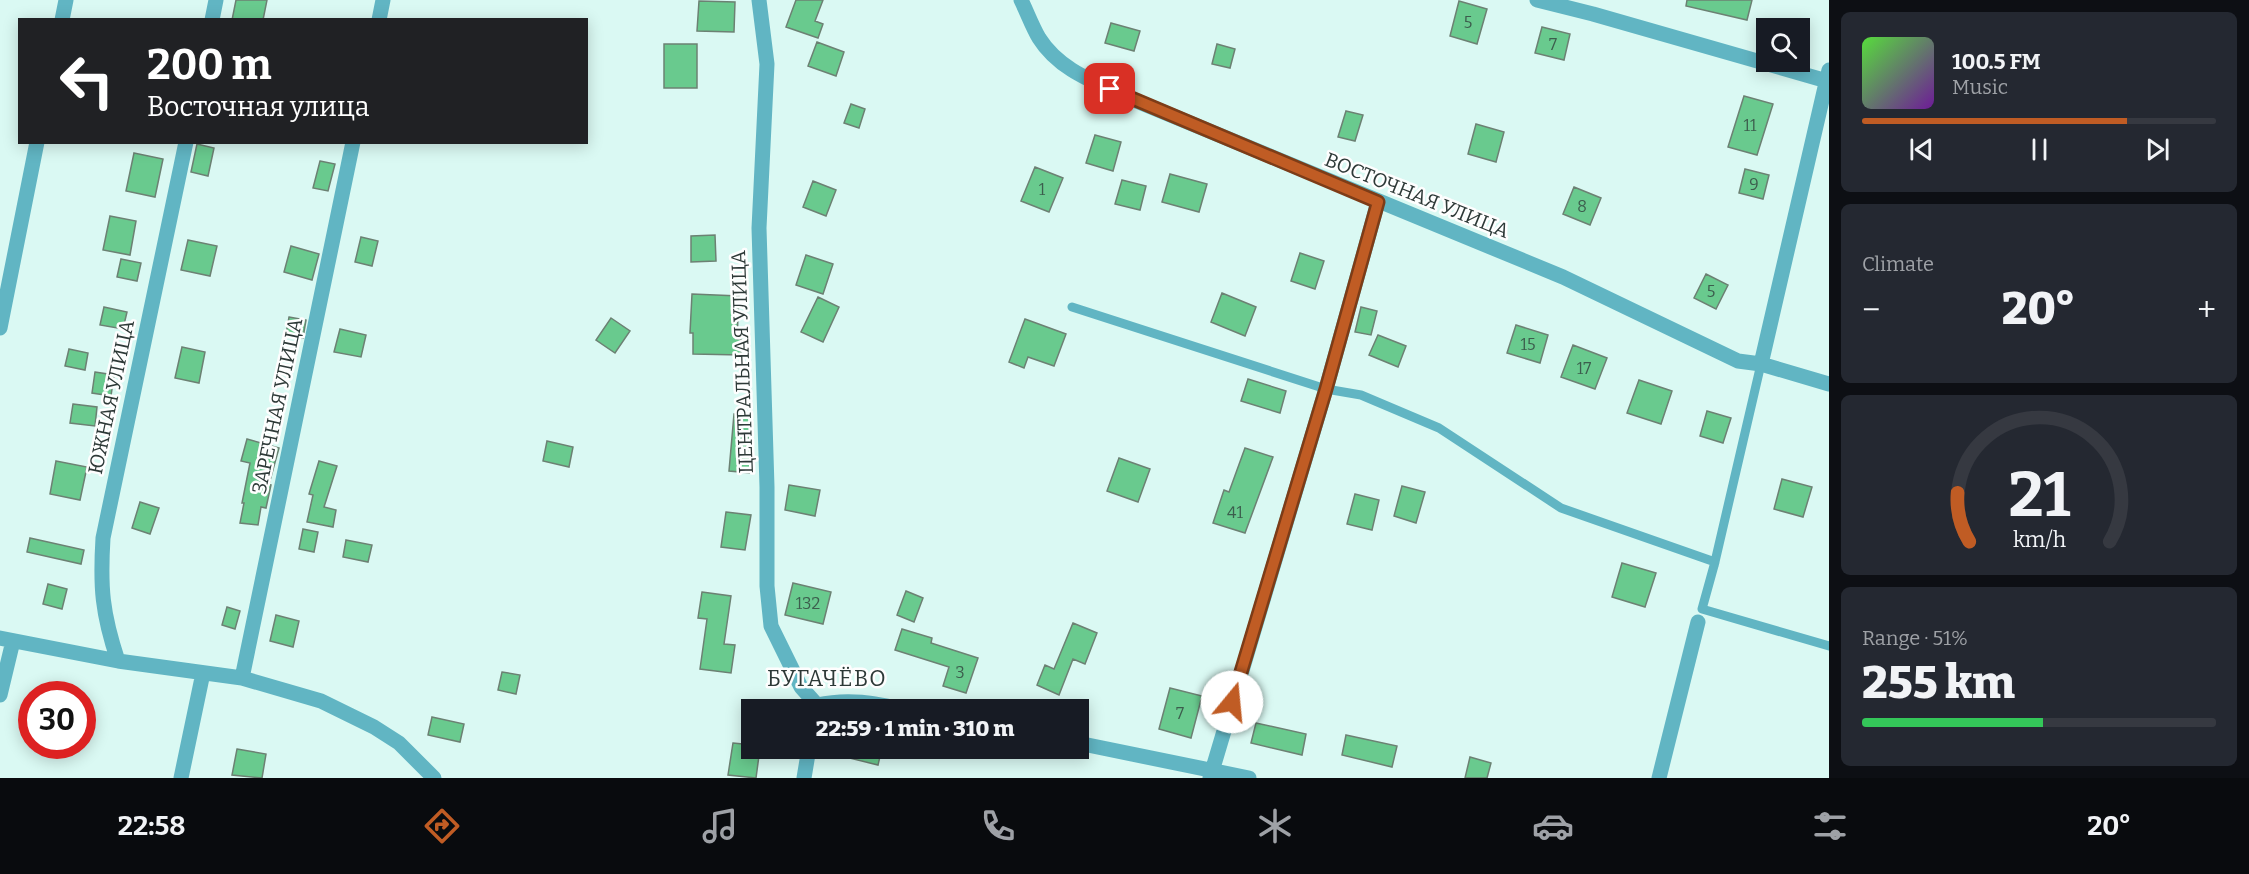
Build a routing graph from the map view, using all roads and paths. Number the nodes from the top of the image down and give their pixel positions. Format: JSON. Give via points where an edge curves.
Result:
{"nodes":[{"id":1,"x":66,"y":0,"type":"edge"},
{"id":2,"x":216,"y":0,"type":"edge"},
{"id":3,"x":383,"y":0,"type":"edge"},
{"id":4,"x":759,"y":0,"type":"edge"},
{"id":5,"x":1021,"y":0,"type":"edge"},
{"id":6,"x":1538,"y":0,"type":"edge"},
{"id":7,"x":62,"y":18,"type":"edge"},
{"id":8,"x":212,"y":18,"type":"edge"},
{"id":9,"x":379,"y":18,"type":"edge"},
{"id":10,"x":1828,"y":76,"type":"edge"},
{"id":11,"x":37,"y":144,"type":"edge"},
{"id":12,"x":186,"y":144,"type":"edge"},
{"id":13,"x":353,"y":144,"type":"edge"},
{"id":14,"x":1378,"y":202,"type":"junction"},
{"id":15,"x":1072,"y":307,"type":"dead end"},
{"id":16,"x":0,"y":328,"type":"edge"},
{"id":17,"x":1761,"y":364,"type":"junction"},
{"id":18,"x":1829,"y":384,"type":"edge"},
{"id":19,"x":1326,"y":389,"type":"junction"},
{"id":20,"x":1715,"y":562,"type":"junction"},
{"id":21,"x":1700,"y":615,"type":"junction"},
{"id":22,"x":6,"y":639,"type":"edge"},
{"id":23,"x":1829,"y":646,"type":"edge"},
{"id":24,"x":118,"y":661,"type":"junction"},
{"id":25,"x":203,"y":673,"type":"junction"},
{"id":26,"x":242,"y":678,"type":"junction"},
{"id":27,"x":0,"y":696,"type":"edge"},
{"id":28,"x":811,"y":699,"type":"edge"},
{"id":29,"x":1089,"y":746,"type":"edge"},
{"id":30,"x":807,"y":759,"type":"edge"},
{"id":31,"x":1211,"y":774,"type":"edge"},
{"id":32,"x":181,"y":778,"type":"edge"},
{"id":33,"x":434,"y":778,"type":"edge"},
{"id":34,"x":804,"y":778,"type":"edge"},
{"id":35,"x":1249,"y":778,"type":"edge"},
{"id":36,"x":1659,"y":778,"type":"edge"}],
"edges":[{"from":1,"to":7,"type":"street"},
{"from":2,"to":8,"type":"street"},
{"from":3,"to":9,"type":"street"},
{"from":4,"to":28,"type":"street","name":"ЦЕНТРАЛЬНАЯ УЛИЦА","via":[[767,64],[759,228],[767,586],[771,626]]},
{"from":5,"to":14,"type":"street","name":"ВОСТОЧНАЯ УЛИЦА","via":[[1039,38],[1076,73]]},
{"from":6,"to":10,"type":"street"},
{"from":10,"to":17,"type":"street"},
{"from":11,"to":16,"type":"street"},
{"from":12,"to":24,"type":"street","name":"ЮЖНАЯ УЛИЦА","via":[[103,538],[102,596]]},
{"from":13,"to":26,"type":"street","name":"ЗАРЕЧНАЯ УЛИЦА"},
{"from":14,"to":17,"type":"street","name":"ВОСТОЧНАЯ УЛИЦА","via":[[1563,277],[1738,361]]},
{"from":14,"to":19,"type":"street"},
{"from":15,"to":19,"type":"lane"},
{"from":17,"to":18,"type":"street","name":"ВОСТОЧНАЯ УЛИЦА"},
{"from":17,"to":20,"type":"lane"},
{"from":19,"to":20,"type":"lane","via":[[1361,395],[1439,428],[1561,508]]},
{"from":19,"to":31,"type":"street"},
{"from":20,"to":21,"type":"lane"},
{"from":21,"to":23,"type":"lane"},
{"from":21,"to":36,"type":"street"},
{"from":22,"to":24,"type":"street"},
{"from":22,"to":27,"type":"street"},
{"from":24,"to":25,"type":"street"},
{"from":25,"to":26,"type":"street"},
{"from":25,"to":32,"type":"street"},
{"from":26,"to":33,"type":"street","via":[[321,701],[374,727],[399,743]]},
{"from":29,"to":31,"type":"street"},
{"from":30,"to":34,"type":"street"},
{"from":31,"to":35,"type":"street"}]}
